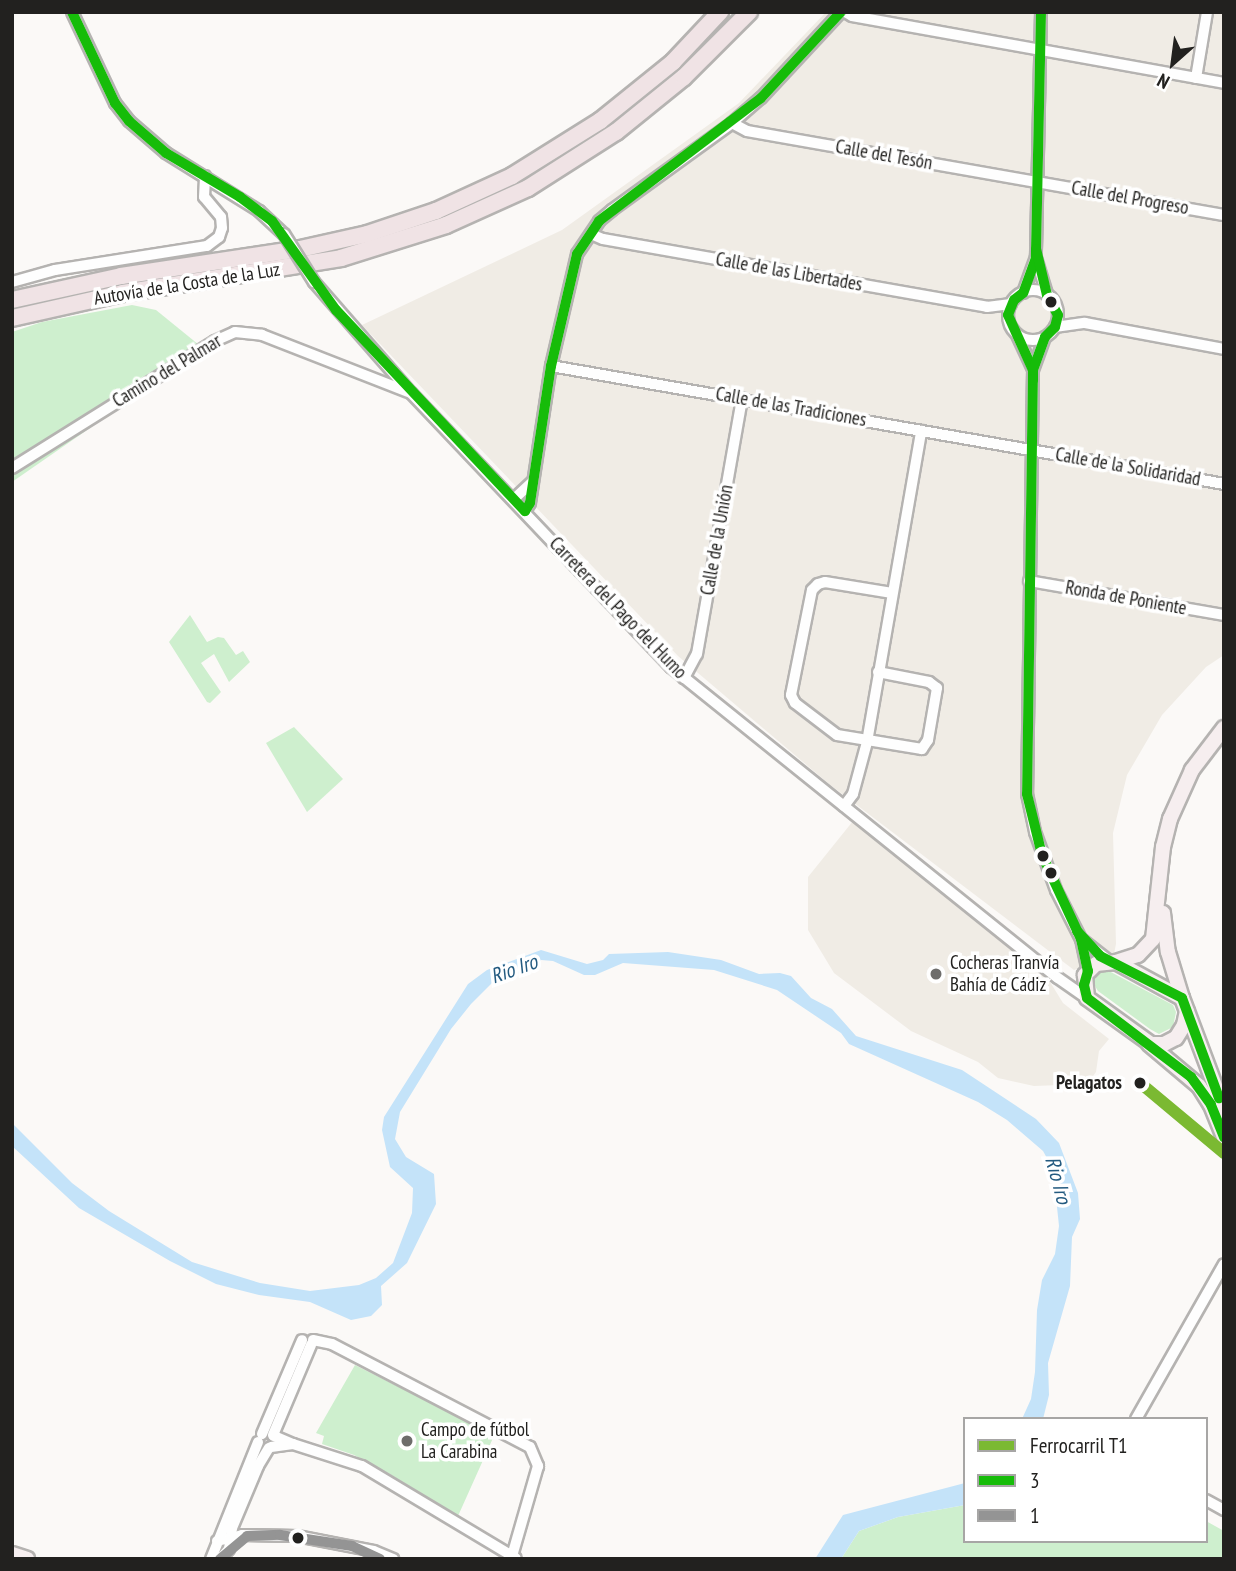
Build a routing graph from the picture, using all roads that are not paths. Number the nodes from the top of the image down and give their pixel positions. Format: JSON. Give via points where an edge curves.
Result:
{"nodes":[{"id":1,"x":72,"y":12,"type":"edge"},
{"id":2,"x":720,"y":12,"type":"edge"},
{"id":3,"x":749,"y":12,"type":"edge"},
{"id":4,"x":843,"y":12,"type":"edge"},
{"id":5,"x":1041,"y":12,"type":"edge"},
{"id":6,"x":1207,"y":12,"type":"edge"},
{"id":7,"x":1040,"y":50,"type":"junction"},
{"id":8,"x":1196,"y":78,"type":"junction"},
{"id":9,"x":1224,"y":83,"type":"edge"},
{"id":10,"x":732,"y":123,"type":"junction"},
{"id":11,"x":205,"y":176,"type":"junction"},
{"id":12,"x":1037,"y":182,"type":"junction"},
{"id":13,"x":1224,"y":215,"type":"edge"},
{"id":14,"x":591,"y":234,"type":"junction"},
{"id":15,"x":1036,"y":258,"type":"junction"},
{"id":16,"x":12,"y":282,"type":"edge"},
{"id":17,"x":1023,"y":293,"type":"junction"},
{"id":18,"x":1047,"y":295,"type":"junction"},
{"id":19,"x":12,"y":300,"type":"edge"},
{"id":20,"x":1011,"y":304,"type":"junction"},
{"id":21,"x":987,"y":307,"type":"junction"},
{"id":22,"x":1057,"y":307,"type":"junction"},
{"id":23,"x":12,"y":318,"type":"edge"},
{"id":24,"x":1009,"y":323,"type":"junction"},
{"id":25,"x":1085,"y":323,"type":"junction"},
{"id":26,"x":1055,"y":327,"type":"junction"},
{"id":27,"x":1016,"y":334,"type":"junction"},
{"id":28,"x":1045,"y":337,"type":"junction"},
{"id":29,"x":1224,"y":349,"type":"edge"},
{"id":30,"x":551,"y":366,"type":"junction"},
{"id":31,"x":1033,"y":370,"type":"junction"},
{"id":32,"x":411,"y":393,"type":"junction"},
{"id":33,"x":742,"y":398,"type":"junction"},
{"id":34,"x":921,"y":431,"type":"junction"},
{"id":35,"x":1031,"y":450,"type":"junction"},
{"id":36,"x":12,"y":468,"type":"edge"},
{"id":37,"x":532,"y":482,"type":"junction"},
{"id":38,"x":1224,"y":484,"type":"edge"},
{"id":39,"x":517,"y":496,"type":"junction"},
{"id":40,"x":528,"y":507,"type":"junction"},
{"id":41,"x":1029,"y":581,"type":"junction"},
{"id":42,"x":892,"y":593,"type":"junction"},
{"id":43,"x":1224,"y":615,"type":"edge"},
{"id":44,"x":878,"y":672,"type":"junction"},
{"id":45,"x":684,"y":678,"type":"junction"},
{"id":46,"x":1224,"y":728,"type":"edge"},
{"id":47,"x":867,"y":741,"type":"junction"},
{"id":48,"x":844,"y":806,"type":"junction"},
{"id":49,"x":1159,"y":891,"type":"junction"},
{"id":50,"x":1081,"y":939,"type":"junction"},
{"id":51,"x":1113,"y":961,"type":"junction"},
{"id":52,"x":1056,"y":973,"type":"junction"},
{"id":53,"x":1086,"y":973,"type":"junction"},
{"id":54,"x":1087,"y":998,"type":"junction"},
{"id":55,"x":1184,"y":1005,"type":"junction"},
{"id":56,"x":1145,"y":1041,"type":"junction"},
{"id":57,"x":1224,"y":1110,"type":"edge"},
{"id":58,"x":1224,"y":1138,"type":"edge"},
{"id":59,"x":1224,"y":1265,"type":"edge"},
{"id":60,"x":1137,"y":1417,"type":"edge"},
{"id":61,"x":268,"y":1440,"type":"junction"},
{"id":62,"x":1208,"y":1501,"type":"edge"},
{"id":63,"x":1224,"y":1510,"type":"edge"},
{"id":64,"x":237,"y":1517,"type":"junction"},
{"id":65,"x":247,"y":1536,"type":"junction"},
{"id":66,"x":224,"y":1546,"type":"edge"},
{"id":67,"x":367,"y":1550,"type":"junction"},
{"id":68,"x":12,"y":1554,"type":"edge"},
{"id":69,"x":514,"y":1557,"type":"edge"},
{"id":70,"x":27,"y":1559,"type":"edge"},
{"id":71,"x":211,"y":1559,"type":"edge"},
{"id":72,"x":380,"y":1559,"type":"edge"},
{"id":73,"x":393,"y":1559,"type":"edge"}],
"edges":[{"from":1,"to":11,"type":"street","via":[[120,110],[152,143]]},
{"from":2,"to":19,"type":"highway","name":"Autovía de la Costa de la Luz","via":[[673,62],[600,121],[512,176],[436,211],[367,234],[300,249],[121,276]]},
{"from":3,"to":23,"type":"highway","name":"Autovía de la Costa de la Luz","via":[[684,77],[616,132],[563,167],[476,213],[411,239],[341,258],[123,293]]},
{"from":4,"to":7,"type":"street"},
{"from":4,"to":10,"type":"street"},
{"from":5,"to":7,"type":"street"},
{"from":6,"to":8,"type":"street"},
{"from":7,"to":8,"type":"street"},
{"from":7,"to":12,"type":"street"},
{"from":8,"to":9,"type":"street"},
{"from":10,"to":12,"type":"street","name":"Calle del Tesón","via":[[747,131]]},
{"from":10,"to":14,"type":"street","via":[[612,210]]},
{"from":11,"to":16,"type":"street","via":[[204,197],[221,217],[222,228],[207,246],[55,270]]},
{"from":11,"to":32,"type":"street","name":"Carretera del Pago del Humo","bridge":true,"via":[[259,211],[284,234],[314,282]]},
{"from":12,"to":13,"type":"street","name":"Calle del Progreso"},
{"from":12,"to":15,"type":"street"},
{"from":14,"to":21,"type":"street","name":"Calle de las Libertades"},
{"from":14,"to":30,"type":"street","via":[[570,273]]},
{"from":15,"to":17,"type":"street"},
{"from":15,"to":18,"type":"street"},
{"from":17,"to":18,"type":"street","via":[[1031,290]]},
{"from":17,"to":20,"type":"street"},
{"from":18,"to":22,"type":"street"},
{"from":20,"to":21,"type":"street","name":"Calle de las Libertades"},
{"from":20,"to":24,"type":"street"},
{"from":21,"to":24,"type":"street","name":"Calle de las Libertades"},
{"from":22,"to":25,"type":"street"},
{"from":22,"to":26,"type":"street"},
{"from":24,"to":27,"type":"street"},
{"from":25,"to":26,"type":"street"},
{"from":25,"to":29,"type":"street"},
{"from":26,"to":28,"type":"street"},
{"from":27,"to":28,"type":"street","via":[[1030,340]]},
{"from":27,"to":31,"type":"street"},
{"from":28,"to":31,"type":"street"},
{"from":30,"to":33,"type":"street","name":"Calle de las Tradiciones"},
{"from":30,"to":37,"type":"street"},
{"from":31,"to":35,"type":"street"},
{"from":32,"to":36,"type":"street","name":"Camino del Palmar","via":[[262,335],[235,332]]},
{"from":32,"to":39,"type":"street","name":"Carretera del Pago del Humo"},
{"from":33,"to":34,"type":"street","name":"Calle de las Tradiciones"},
{"from":33,"to":45,"type":"street","name":"Calle de la Unión","via":[[697,654]]},
{"from":34,"to":35,"type":"street","name":"Calle de las Tradiciones"},
{"from":34,"to":42,"type":"street"},
{"from":35,"to":38,"type":"street","name":"Calle de la Solidaridad"},
{"from":35,"to":41,"type":"street"},
{"from":37,"to":39,"type":"street"},
{"from":37,"to":40,"type":"street"},
{"from":39,"to":40,"type":"street","name":"Carretera del Pago del Humo"},
{"from":40,"to":45,"type":"street","name":"Carretera del Pago del Humo"},
{"from":41,"to":43,"type":"street","name":"Ronda de Poniente"},
{"from":41,"to":50,"type":"street","via":[[1027,794],[1042,855]]},
{"from":42,"to":44,"type":"street"},
{"from":42,"to":47,"type":"street","via":[[818,584],[812,590],[791,690],[795,703],[831,732]]},
{"from":44,"to":47,"type":"street"},
{"from":44,"to":47,"type":"street","via":[[937,688],[931,727],[927,744],[918,750]]},
{"from":45,"to":48,"type":"street","name":"Carretera del Pago del Humo"},
{"from":46,"to":49,"type":"main road","via":[[1192,770],[1176,802],[1163,847]]},
{"from":47,"to":48,"type":"street","via":[[853,794]]},
{"from":48,"to":52,"type":"street","name":"Carretera del Pago del Humo"},
{"from":49,"to":51,"type":"main road","via":[[1150,944],[1138,955]]},
{"from":49,"to":55,"type":"main road","via":[[1168,952]]},
{"from":50,"to":51,"type":"street"},
{"from":50,"to":53,"type":"street"},
{"from":51,"to":53,"type":"main road","via":[[1096,964]]},
{"from":51,"to":55,"type":"main road"},
{"from":52,"to":53,"type":"street","via":[[1073,978]]},
{"from":52,"to":54,"type":"street","name":"Carretera del Pago del Humo"},
{"from":53,"to":54,"type":"main road"},
{"from":54,"to":56,"type":"main road"},
{"from":55,"to":56,"type":"main road","via":[[1184,1025],[1176,1038],[1158,1045]]},
{"from":55,"to":57,"type":"main road"},
{"from":56,"to":58,"type":"main road","via":[[1199,1086]]},
{"from":59,"to":60,"type":"street"},
{"from":61,"to":64,"type":"street"},
{"from":61,"to":66,"type":"street"},
{"from":61,"to":69,"type":"street","via":[[362,1466]]},
{"from":61,"to":69,"type":"street","via":[[309,1342],[332,1343],[530,1447],[538,1466]]},
{"from":62,"to":63,"type":"street"},
{"from":64,"to":65,"type":"street"},
{"from":64,"to":66,"type":"street"},
{"from":65,"to":66,"type":"street"},
{"from":65,"to":67,"type":"street","via":[[297,1536]]},
{"from":66,"to":71,"type":"street"},
{"from":67,"to":72,"type":"street"},
{"from":67,"to":73,"type":"street"},
{"from":68,"to":70,"type":"main road"}]}
